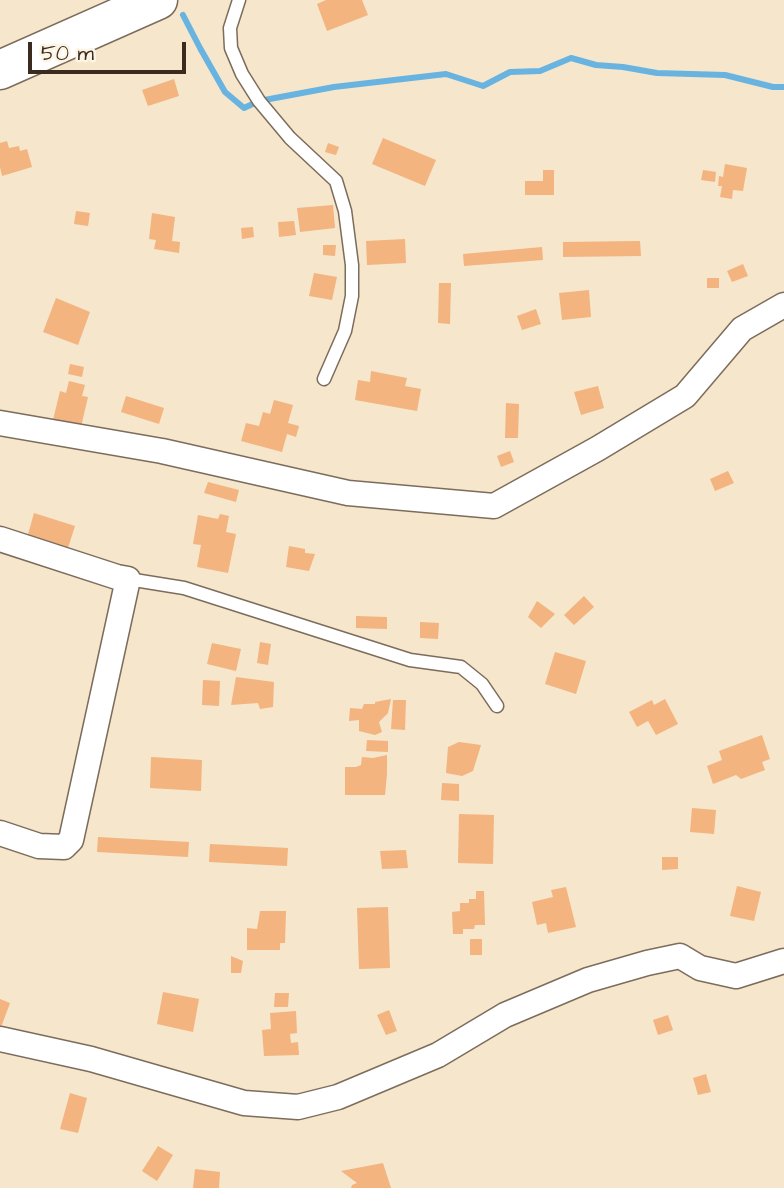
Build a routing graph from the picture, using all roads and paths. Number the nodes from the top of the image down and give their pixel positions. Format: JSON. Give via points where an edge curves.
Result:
{"nodes":[{"id":1,"x":158,"y":0,"type":"edge"},
{"id":2,"x":239,"y":0,"type":"edge"},
{"id":3,"x":0,"y":70,"type":"edge"},
{"id":4,"x":784,"y":305,"type":"edge"},
{"id":5,"x":324,"y":379,"type":"dead end"},
{"id":6,"x":0,"y":423,"type":"edge"},
{"id":7,"x":0,"y":539,"type":"edge"},
{"id":8,"x":128,"y":579,"type":"junction"},
{"id":9,"x":497,"y":706,"type":"dead end"},
{"id":10,"x":0,"y":834,"type":"edge"},
{"id":11,"x":784,"y":961,"type":"edge"},
{"id":12,"x":0,"y":1039,"type":"edge"}],
"edges":[{"from":1,"to":3,"type":"main road"},
{"from":2,"to":5,"type":"lane","via":[[230,28],[231,48],[242,74],[290,138],[336,181],[345,211],[352,296],[345,331]]},
{"from":4,"to":6,"type":"street","via":[[742,329],[685,396],[494,506],[348,494],[162,451]]},
{"from":7,"to":8,"type":"street"},
{"from":8,"to":9,"type":"lane","via":[[184,588],[410,660],[461,667]]},
{"from":8,"to":10,"type":"street","via":[[71,840],[64,847],[39,846]]},
{"from":11,"to":12,"type":"street","via":[[736,976],[700,968],[680,956],[598,977],[505,1015],[438,1055],[338,1097],[298,1107],[244,1103],[91,1059]]}]}
